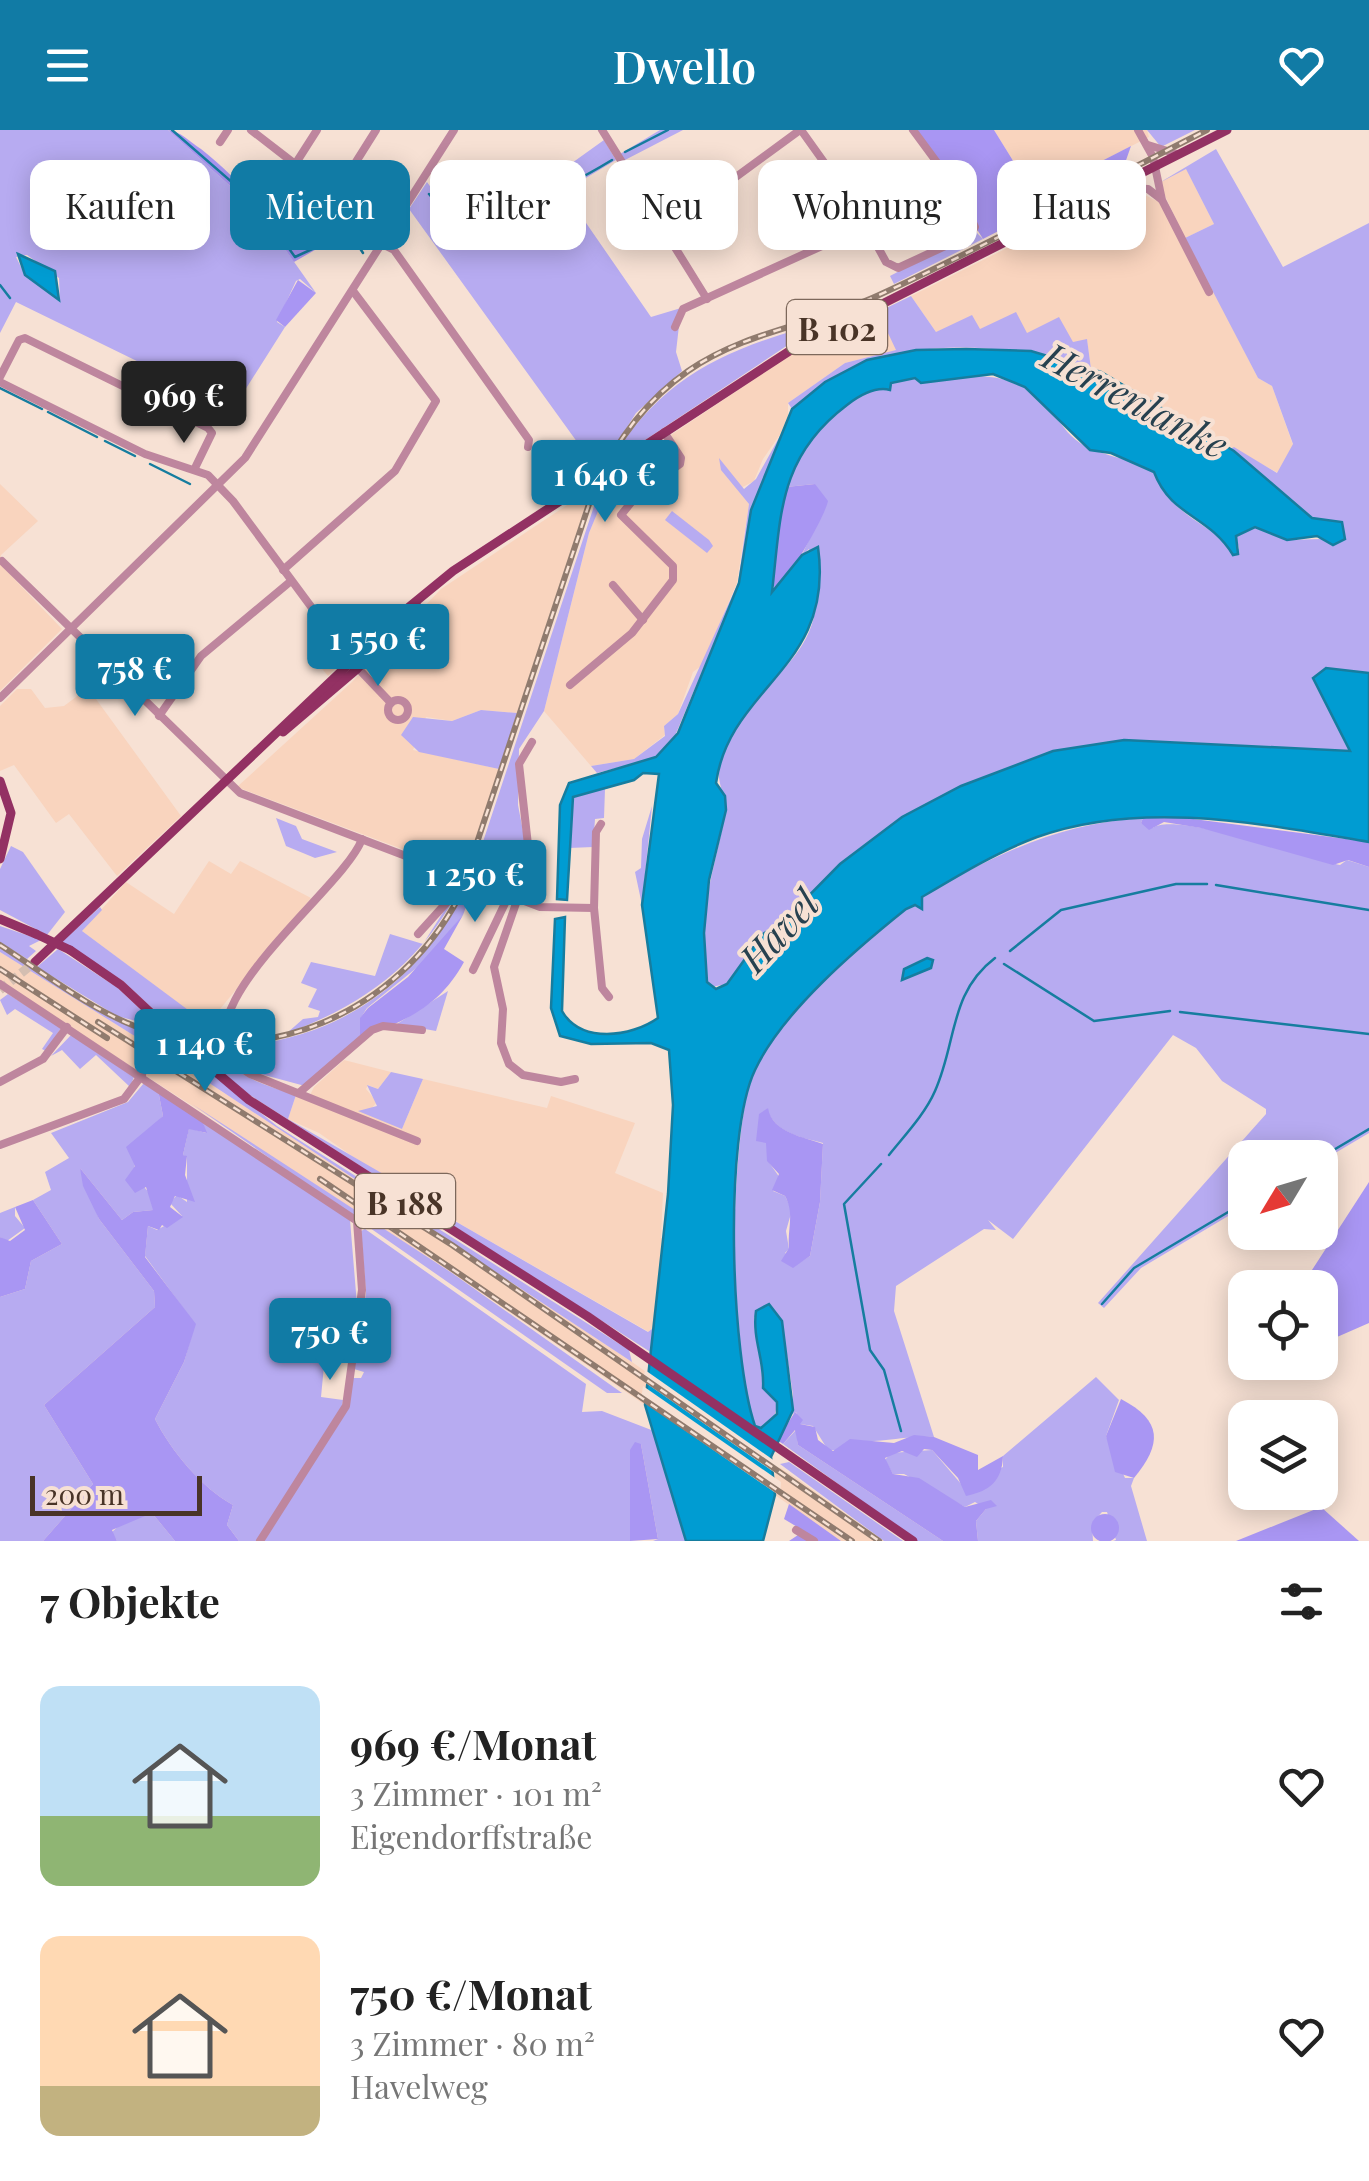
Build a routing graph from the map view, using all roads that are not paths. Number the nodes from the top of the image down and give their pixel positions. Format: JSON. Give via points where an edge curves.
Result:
{"nodes":[{"id":1,"x":228,"y":130,"type":"edge"},
{"id":2,"x":251,"y":130,"type":"edge"},
{"id":3,"x":317,"y":130,"type":"edge"},
{"id":4,"x":376,"y":130,"type":"edge"},
{"id":5,"x":440,"y":130,"type":"edge"},
{"id":6,"x":602,"y":130,"type":"edge"},
{"id":7,"x":800,"y":130,"type":"edge"},
{"id":8,"x":913,"y":130,"type":"edge"},
{"id":9,"x":1138,"y":130,"type":"edge"},
{"id":10,"x":1227,"y":130,"type":"edge"},
{"id":11,"x":452,"y":134,"type":"edge"},
{"id":12,"x":220,"y":142,"type":"dead end"},
{"id":13,"x":1148,"y":145,"type":"junction"},
{"id":14,"x":1184,"y":154,"type":"junction"},
{"id":15,"x":290,"y":160,"type":"edge"},
{"id":16,"x":298,"y":160,"type":"edge"},
{"id":17,"x":356,"y":160,"type":"edge"},
{"id":18,"x":621,"y":160,"type":"edge"},
{"id":19,"x":821,"y":160,"type":"edge"},
{"id":20,"x":935,"y":160,"type":"edge"},
{"id":21,"x":1154,"y":170,"type":"junction"},
{"id":22,"x":1146,"y":174,"type":"edge"},
{"id":23,"x":738,"y":175,"type":"edge"},
{"id":24,"x":1146,"y":188,"type":"edge"},
{"id":25,"x":1162,"y":200,"type":"junction"},
{"id":26,"x":410,"y":201,"type":"edge"},
{"id":27,"x":997,"y":248,"type":"edge"},
{"id":28,"x":379,"y":250,"type":"edge"},
{"id":29,"x":390,"y":250,"type":"edge"},
{"id":30,"x":678,"y":250,"type":"edge"},
{"id":31,"x":813,"y":250,"type":"edge"},
{"id":32,"x":882,"y":250,"type":"edge"},
{"id":33,"x":936,"y":250,"type":"edge"},
{"id":34,"x":353,"y":291,"type":"junction"},
{"id":35,"x":1208,"y":292,"type":"dead end"},
{"id":36,"x":707,"y":298,"type":"junction"},
{"id":37,"x":675,"y":327,"type":"dead end"},
{"id":38,"x":0,"y":380,"type":"edge"},
{"id":39,"x":664,"y":432,"type":"junction"},
{"id":40,"x":528,"y":447,"type":"dead end"},
{"id":41,"x":195,"y":468,"type":"junction"},
{"id":42,"x":219,"y":486,"type":"junction"},
{"id":43,"x":2,"y":561,"type":"edge"},
{"id":44,"x":283,"y":570,"type":"junction"},
{"id":45,"x":292,"y":582,"type":"junction"},
{"id":46,"x":613,"y":586,"type":"dead end"},
{"id":47,"x":643,"y":620,"type":"junction"},
{"id":48,"x":70,"y":630,"type":"junction"},
{"id":49,"x":354,"y":666,"type":"junction"},
{"id":50,"x":570,"y":685,"type":"dead end"},
{"id":51,"x":0,"y":698,"type":"edge"},
{"id":52,"x":391,"y":703,"type":"dead end"},
{"id":53,"x":158,"y":716,"type":"junction"},
{"id":54,"x":532,"y":742,"type":"dead end"},
{"id":55,"x":0,"y":781,"type":"edge"},
{"id":56,"x":227,"y":782,"type":"junction"},
{"id":57,"x":601,"y":824,"type":"dead end"},
{"id":58,"x":362,"y":839,"type":"junction"},
{"id":59,"x":1,"y":855,"type":"edge"},
{"id":60,"x":458,"y":875,"type":"junction"},
{"id":61,"x":513,"y":897,"type":"junction"},
{"id":62,"x":594,"y":908,"type":"junction"},
{"id":63,"x":3,"y":919,"type":"edge"},
{"id":64,"x":418,"y":934,"type":"dead end"},
{"id":65,"x":35,"y":962,"type":"tunnel mouth"},
{"id":66,"x":472,"y":970,"type":"dead end"},
{"id":67,"x":0,"y":984,"type":"edge"},
{"id":68,"x":609,"y":997,"type":"dead end"},
{"id":69,"x":67,"y":1027,"type":"junction"},
{"id":70,"x":422,"y":1030,"type":"dead end"},
{"id":71,"x":142,"y":1075,"type":"junction"},
{"id":72,"x":574,"y":1079,"type":"dead end"},
{"id":73,"x":0,"y":1082,"type":"edge"},
{"id":74,"x":300,"y":1092,"type":"junction"},
{"id":75,"x":417,"y":1141,"type":"dead end"},
{"id":76,"x":0,"y":1145,"type":"edge"},
{"id":77,"x":796,"y":1530,"type":"dead end"},
{"id":78,"x":260,"y":1541,"type":"edge"},
{"id":79,"x":814,"y":1541,"type":"edge"},
{"id":80,"x":912,"y":1541,"type":"edge"}],
"edges":[{"from":1,"to":12,"type":"street"},
{"from":2,"to":15,"type":"street"},
{"from":3,"to":16,"type":"street"},
{"from":4,"to":17,"type":"street"},
{"from":5,"to":11,"type":"street"},
{"from":6,"to":18,"type":"street"},
{"from":7,"to":19,"type":"street"},
{"from":7,"to":23,"type":"street"},
{"from":8,"to":20,"type":"street"},
{"from":9,"to":13,"type":"street"},
{"from":10,"to":14,"type":"main road","number":"B 102"},
{"from":11,"to":26,"type":"street"},
{"from":13,"to":14,"type":"street"},
{"from":13,"to":21,"type":"street"},
{"from":14,"to":21,"type":"main road","number":"B 102"},
{"from":21,"to":22,"type":"main road","number":"B 102"},
{"from":21,"to":25,"type":"street"},
{"from":24,"to":25,"type":"street"},
{"from":25,"to":35,"type":"street"},
{"from":27,"to":39,"type":"main road","number":"B 102","via":[[791,350]]},
{"from":28,"to":34,"type":"street"},
{"from":29,"to":40,"type":"street","via":[[492,386]]},
{"from":30,"to":36,"type":"street"},
{"from":31,"to":36,"type":"street"},
{"from":32,"to":33,"type":"street","via":[[894,267]]},
{"from":34,"to":42,"type":"street","via":[[254,446]]},
{"from":34,"to":44,"type":"street","via":[[436,401],[395,471]]},
{"from":36,"to":37,"type":"street","via":[[680,311]]},
{"from":38,"to":41,"type":"street","via":[[144,454]]},
{"from":38,"to":41,"type":"street","via":[[25,338],[211,430]]},
{"from":39,"to":47,"type":"street","via":[[680,464],[620,515],[673,566],[674,580]]},
{"from":39,"to":49,"type":"main road","number":"B 102","via":[[432,588]]},
{"from":41,"to":42,"type":"street"},
{"from":42,"to":44,"type":"street"},
{"from":42,"to":48,"type":"street"},
{"from":43,"to":48,"type":"street"},
{"from":44,"to":45,"type":"street"},
{"from":45,"to":49,"type":"street"},
{"from":45,"to":53,"type":"street","via":[[200,656]]},
{"from":46,"to":47,"type":"street"},
{"from":47,"to":50,"type":"street"},
{"from":48,"to":51,"type":"street"},
{"from":48,"to":53,"type":"street"},
{"from":49,"to":52,"type":"street"},
{"from":49,"to":56,"type":"main road","number":"B 102","via":[[312,712]]},
{"from":53,"to":56,"type":"street"},
{"from":54,"to":61,"type":"street","via":[[519,764],[531,856]]},
{"from":55,"to":59,"type":"main road","via":[[10,813]]},
{"from":56,"to":58,"type":"street","via":[[240,793]]},
{"from":56,"to":65,"type":"main road","number":"B 102"},
{"from":57,"to":62,"type":"street"},
{"from":58,"to":60,"type":"street"},
{"from":58,"to":74,"type":"street","via":[[232,1002],[223,1024],[230,1057],[242,1070]]},
{"from":60,"to":61,"type":"street"},
{"from":60,"to":64,"type":"street","via":[[448,901]]},
{"from":61,"to":62,"type":"street","via":[[547,909]]},
{"from":61,"to":66,"type":"street"},
{"from":61,"to":72,"type":"street","via":[[494,967],[502,1049],[523,1074]]},
{"from":62,"to":68,"type":"street","via":[[602,988]]},
{"from":63,"to":80,"type":"main road","number":"B 188","bridge":true,"via":[[70,950],[121,984],[249,1100],[634,1348]]},
{"from":67,"to":69,"type":"street"},
{"from":69,"to":71,"type":"street"},
{"from":69,"to":73,"type":"street","via":[[44,1058]]},
{"from":70,"to":74,"type":"street","via":[[372,1030]]},
{"from":71,"to":76,"type":"street","via":[[124,1099]]},
{"from":71,"to":78,"type":"street","via":[[357,1221],[362,1290],[346,1406]]},
{"from":74,"to":75,"type":"street"},
{"from":77,"to":79,"type":"street"}]}
